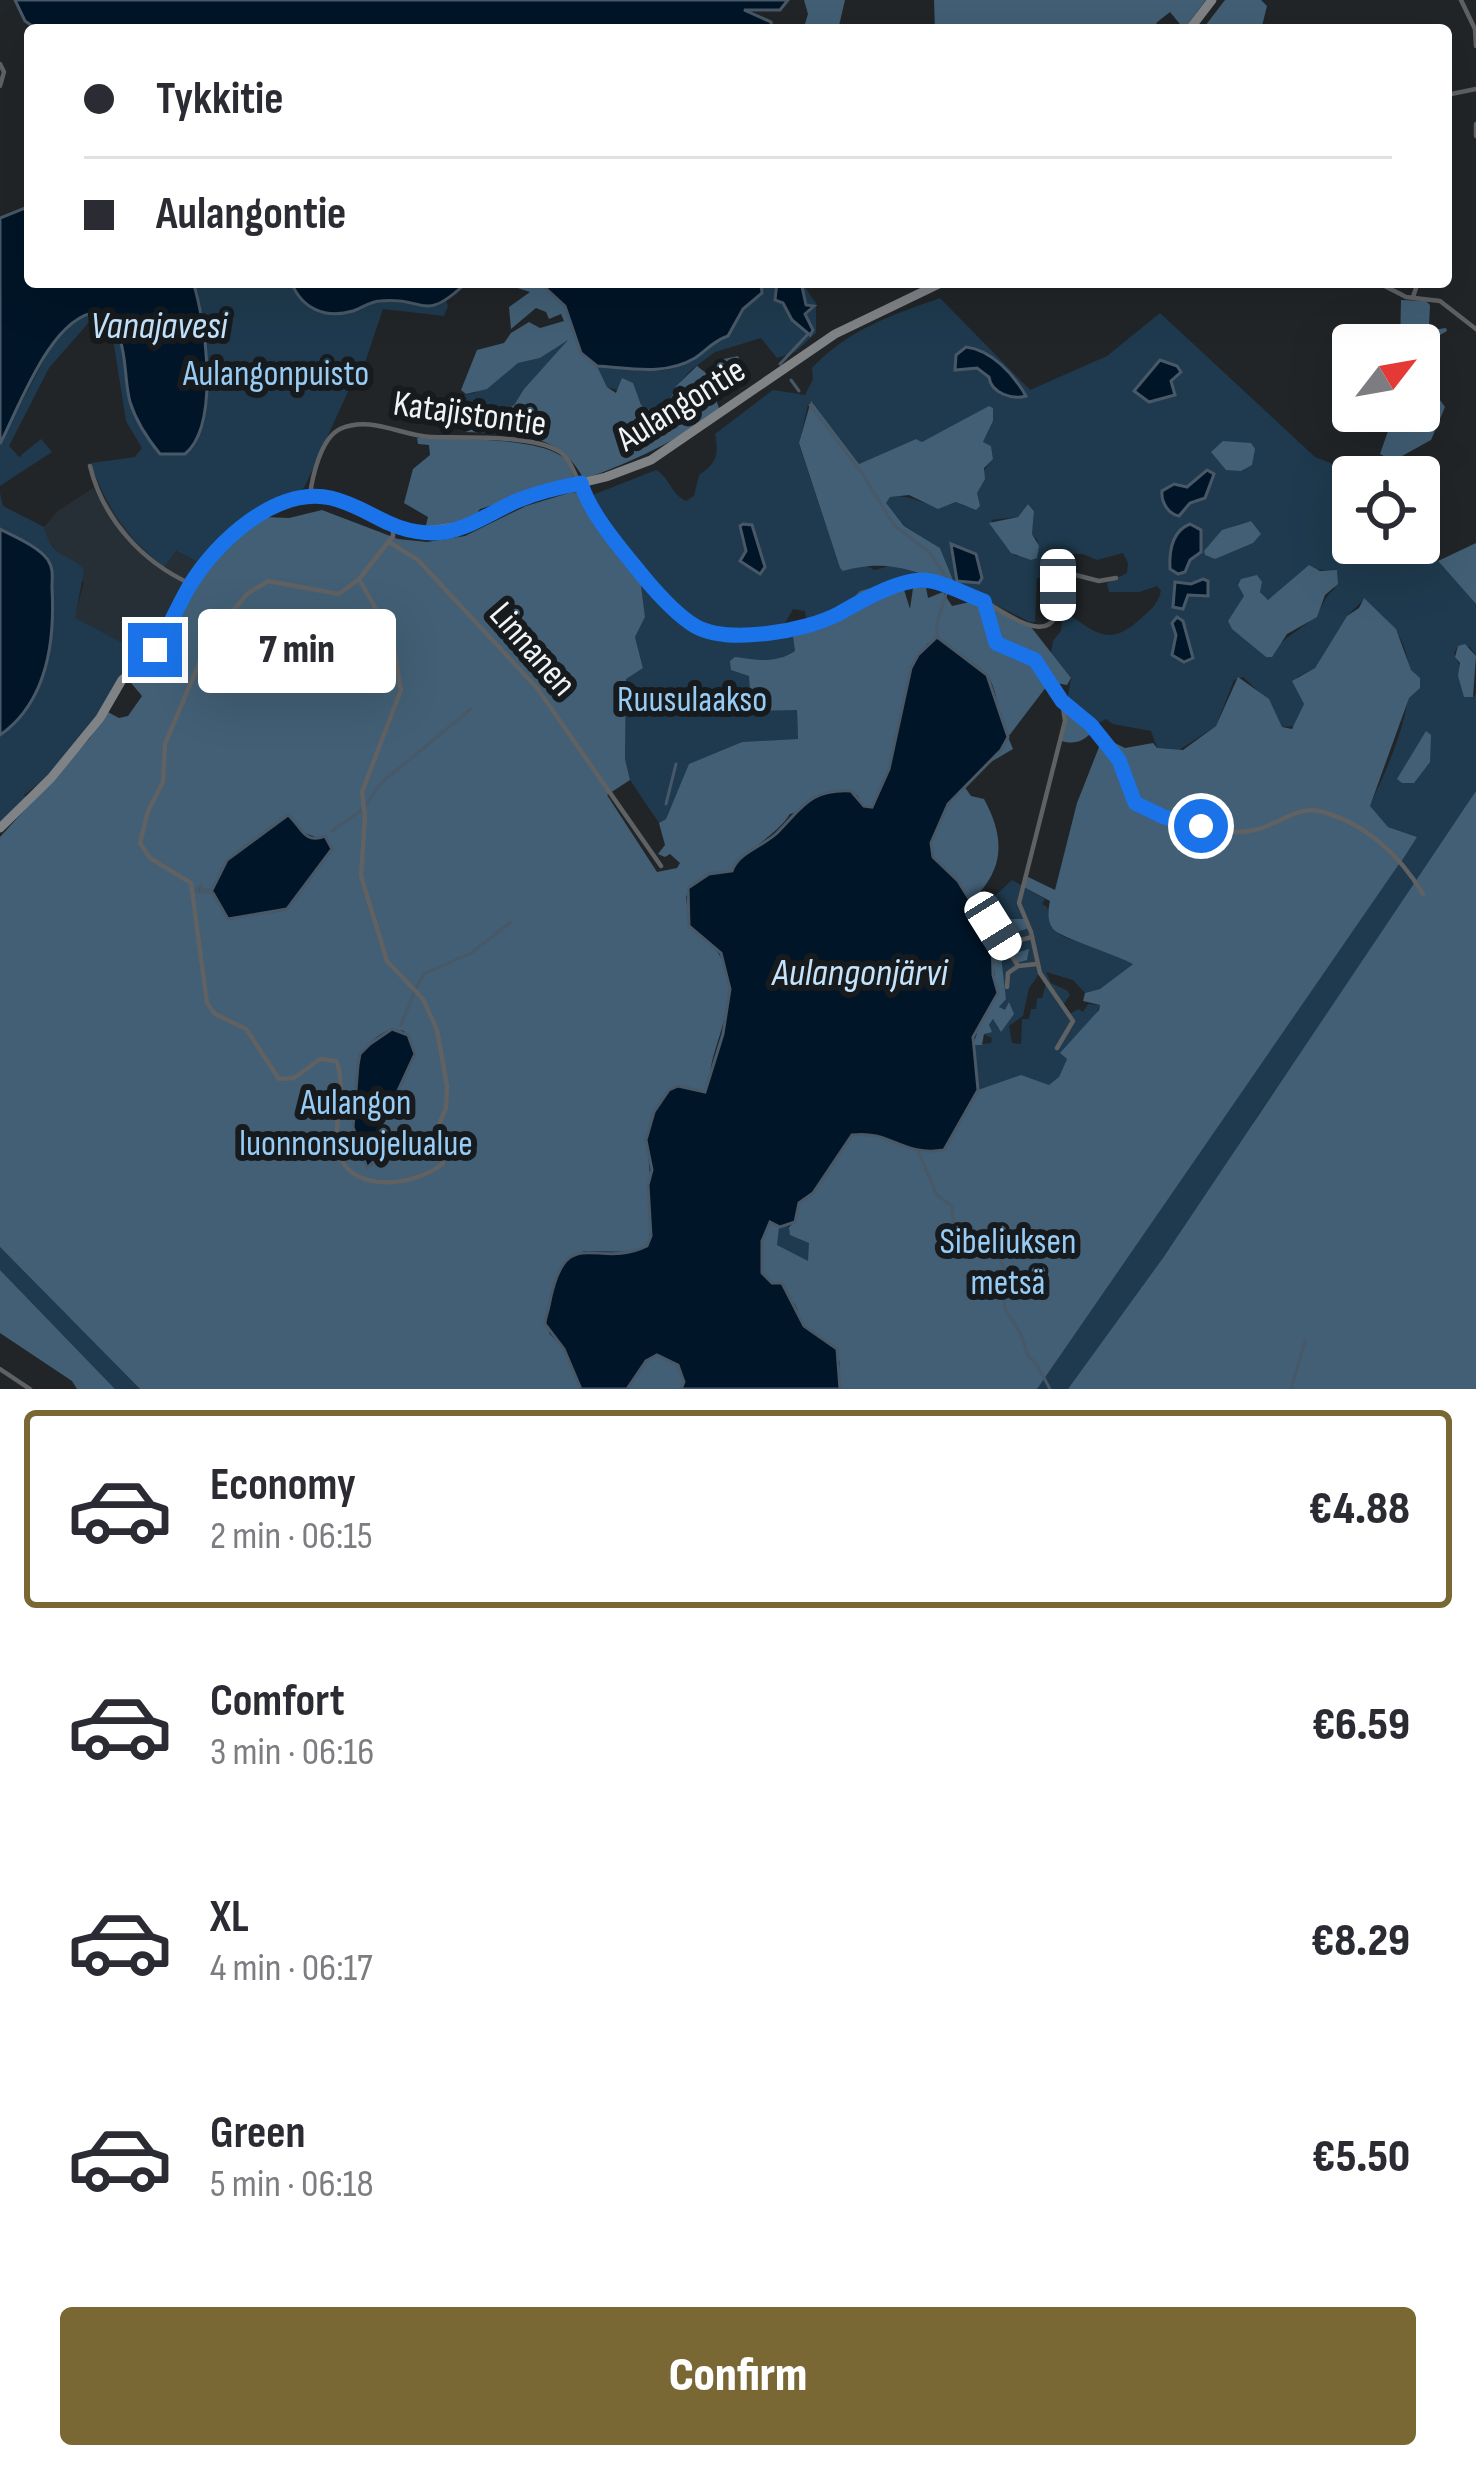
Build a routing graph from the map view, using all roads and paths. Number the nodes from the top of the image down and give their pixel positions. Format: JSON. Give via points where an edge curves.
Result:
{"nodes":[{"id":1,"x":1460,"y":0,"type":"edge"},
{"id":2,"x":1476,"y":46,"type":"edge"},
{"id":3,"x":0,"y":64,"type":"edge"},
{"id":4,"x":0,"y":86,"type":"edge"},
{"id":5,"x":1476,"y":124,"type":"edge"},
{"id":6,"x":1476,"y":136,"type":"edge"},
{"id":7,"x":931,"y":288,"type":"edge"},
{"id":8,"x":1391,"y":288,"type":"edge"},
{"id":9,"x":1416,"y":288,"type":"edge"},
{"id":10,"x":1413,"y":297,"type":"junction"},
{"id":11,"x":1476,"y":328,"type":"edge"},
{"id":12,"x":90,"y":466,"type":"dead end"},
{"id":13,"x":580,"y":483,"type":"junction"},
{"id":14,"x":310,"y":496,"type":"junction"},
{"id":15,"x":393,"y":534,"type":"junction"},
{"id":16,"x":1116,"y":578,"type":"dead end"},
{"id":17,"x":358,"y":579,"type":"junction"},
{"id":18,"x":191,"y":584,"type":"junction"},
{"id":19,"x":984,"y":601,"type":"junction"},
{"id":20,"x":1062,"y":701,"type":"junction"},
{"id":21,"x":0,"y":828,"type":"edge"},
{"id":22,"x":661,"y":866,"type":"dead end"},
{"id":23,"x":1423,"y":894,"type":"dead end"},
{"id":24,"x":993,"y":926,"type":"dead end"},
{"id":25,"x":1032,"y":937,"type":"junction"},
{"id":26,"x":1017,"y":940,"type":"dead end"},
{"id":27,"x":1037,"y":964,"type":"junction"},
{"id":28,"x":1018,"y":966,"type":"junction"},
{"id":29,"x":1007,"y":987,"type":"dead end"},
{"id":30,"x":1057,"y":1048,"type":"dead end"},
{"id":31,"x":0,"y":1369,"type":"edge"},
{"id":32,"x":20,"y":1386,"type":"edge"},
{"id":33,"x":30,"y":1389,"type":"edge"}],
"edges":[{"from":1,"to":2,"type":"street"},
{"from":3,"to":4,"type":"street"},
{"from":5,"to":6,"type":"street"},
{"from":7,"to":13,"type":"street","name":"Aulangontie","via":[[836,334],[651,460]]},
{"from":8,"to":10,"type":"street"},
{"from":9,"to":10,"type":"street"},
{"from":10,"to":11,"type":"street","via":[[1440,301]]},
{"from":12,"to":18,"type":"street","via":[[99,497],[133,545]]},
{"from":13,"to":14,"type":"street","name":"Katajistontie","via":[[549,447],[350,427],[326,443]]},
{"from":13,"to":15,"type":"street","name":"Aulangontie","via":[[463,526]]},
{"from":13,"to":19,"type":"street","name":"Katajistontie","via":[[648,582],[705,630],[782,631],[919,580]]},
{"from":14,"to":15,"type":"street","name":"Aulangontie","via":[[346,503]]},
{"from":14,"to":18,"type":"street","via":[[250,522]]},
{"from":15,"to":17,"type":"street"},
{"from":15,"to":22,"type":"street","name":"Linnanen","via":[[537,688]]},
{"from":16,"to":19,"type":"street","name":"Katajistontie","via":[[1064,572],[1058,610],[1044,627]]},
{"from":17,"to":17,"type":"street","via":[[392,637],[400,690],[362,792],[361,875],[387,961],[429,1010],[447,1086],[436,1132],[443,1164],[383,1183],[359,1176],[343,1159],[336,1061],[320,1058],[279,1079],[246,1029],[211,1008],[191,883],[140,843],[163,782],[165,744],[214,630],[268,581],[338,594]]},
{"from":18,"to":21,"type":"street","via":[[155,650]]},
{"from":19,"to":20,"type":"street","via":[[996,643],[1035,660]]},
{"from":20,"to":23,"type":"street","via":[[1119,760],[1140,806],[1232,832],[1319,811],[1365,828]]},
{"from":20,"to":25,"type":"street","via":[[1065,722],[1019,903]]},
{"from":24,"to":28,"type":"street"},
{"from":25,"to":26,"type":"street"},
{"from":25,"to":27,"type":"street"},
{"from":27,"to":28,"type":"street"},
{"from":27,"to":30,"type":"street","via":[[1073,1022]]},
{"from":28,"to":29,"type":"street"},
{"from":31,"to":32,"type":"street"},
{"from":32,"to":33,"type":"street"}]}
